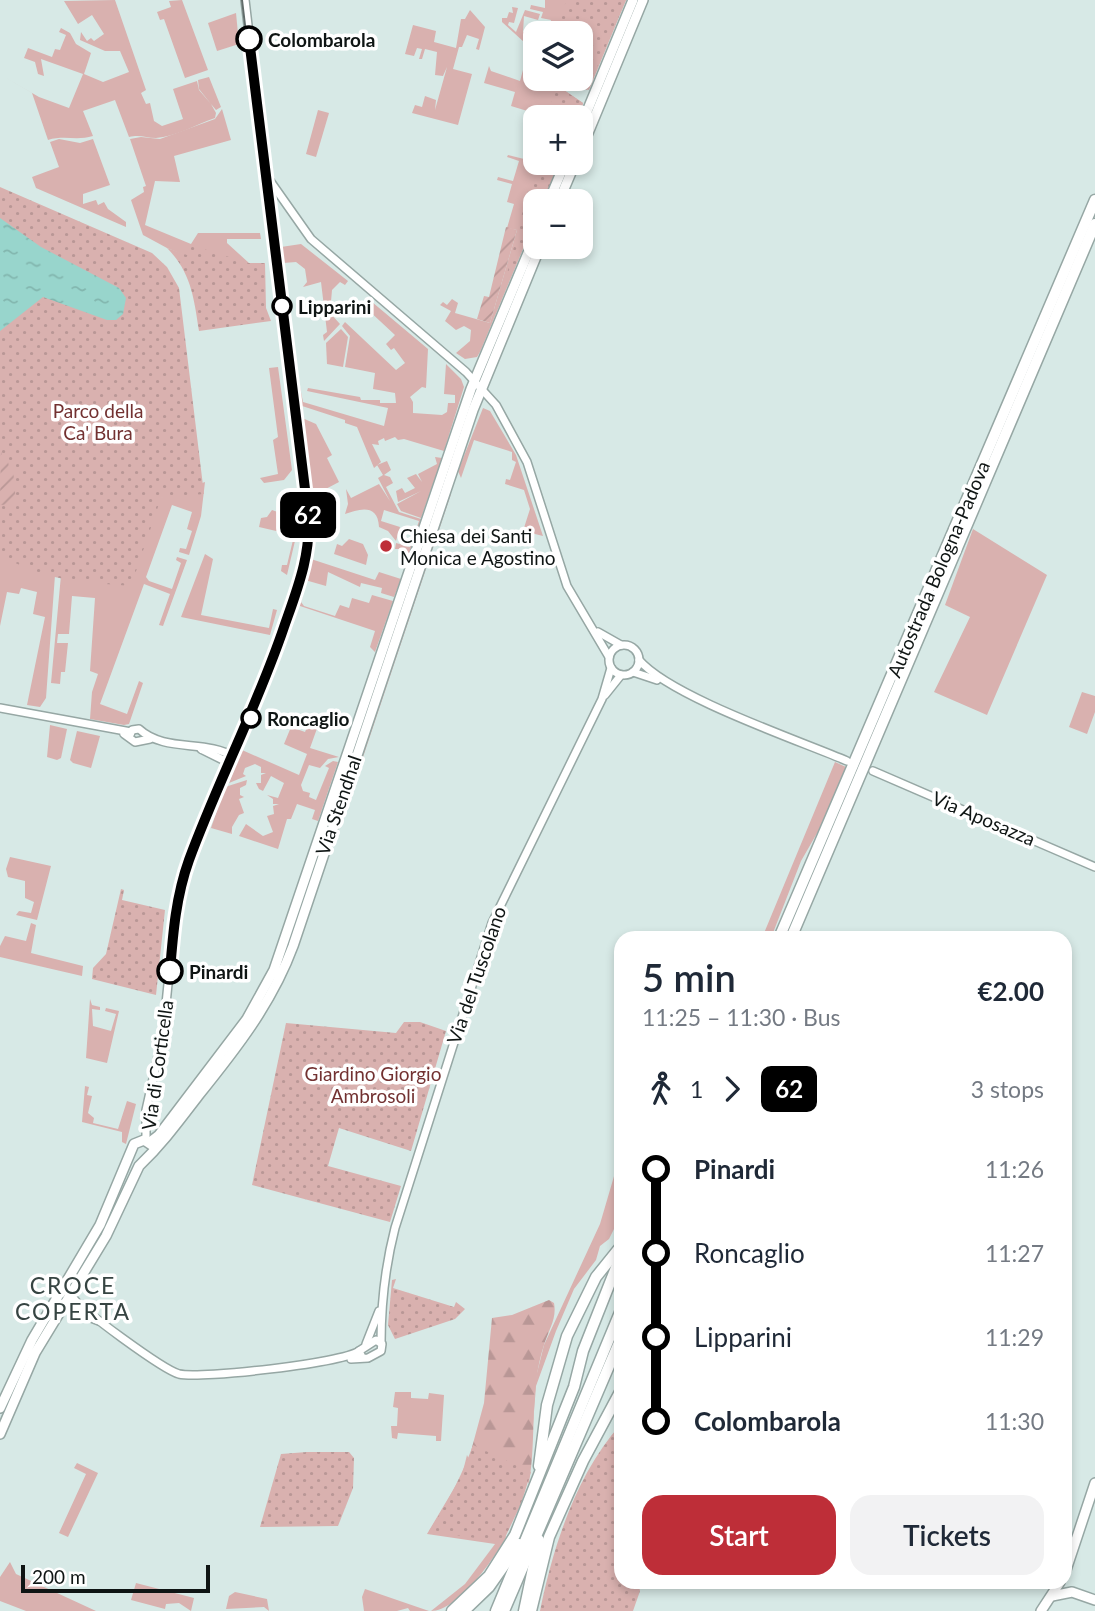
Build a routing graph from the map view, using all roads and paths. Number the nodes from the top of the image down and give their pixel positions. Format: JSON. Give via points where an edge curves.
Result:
{"nodes":[{"id":1,"x":245,"y":0,"type":"edge"},
{"id":2,"x":633,"y":0,"type":"edge"},
{"id":3,"x":643,"y":0,"type":"edge"},
{"id":4,"x":590,"y":105,"type":"edge"},
{"id":5,"x":593,"y":121,"type":"edge"},
{"id":6,"x":267,"y":178,"type":"junction"},
{"id":7,"x":1095,"y":200,"type":"edge"},
{"id":8,"x":1095,"y":224,"type":"edge"},
{"id":9,"x":525,"y":259,"type":"edge"},
{"id":10,"x":535,"y":259,"type":"edge"},
{"id":11,"x":474,"y":380,"type":"junction"},
{"id":12,"x":482,"y":387,"type":"junction"},
{"id":13,"x":591,"y":628,"type":"junction"},
{"id":14,"x":621,"y":645,"type":"junction"},
{"id":15,"x":609,"y":656,"type":"junction"},
{"id":16,"x":639,"y":660,"type":"junction"},
{"id":17,"x":611,"y":668,"type":"junction"},
{"id":18,"x":633,"y":672,"type":"junction"},
{"id":19,"x":621,"y":675,"type":"junction"},
{"id":20,"x":668,"y":683,"type":"junction"},
{"id":21,"x":602,"y":698,"type":"junction"},
{"id":22,"x":0,"y":708,"type":"edge"},
{"id":23,"x":232,"y":761,"type":"junction"},
{"id":24,"x":847,"y":761,"type":"dead end"},
{"id":25,"x":873,"y":771,"type":"dead end"},
{"id":26,"x":1095,"y":867,"type":"edge"},
{"id":27,"x":782,"y":931,"type":"edge"},
{"id":28,"x":794,"y":931,"type":"edge"},
{"id":29,"x":147,"y":1137,"type":"junction"},
{"id":30,"x":132,"y":1149,"type":"junction"},
{"id":31,"x":153,"y":1154,"type":"junction"},
{"id":32,"x":145,"y":1161,"type":"junction"},
{"id":33,"x":614,"y":1255,"type":"edge"},
{"id":34,"x":614,"y":1274,"type":"edge"},
{"id":35,"x":66,"y":1294,"type":"junction"},
{"id":36,"x":63,"y":1307,"type":"junction"},
{"id":37,"x":380,"y":1307,"type":"junction"},
{"id":38,"x":103,"y":1322,"type":"junction"},
{"id":39,"x":614,"y":1326,"type":"edge"},
{"id":40,"x":382,"y":1343,"type":"junction"},
{"id":41,"x":366,"y":1344,"type":"junction"},
{"id":42,"x":361,"y":1354,"type":"junction"},
{"id":43,"x":614,"y":1355,"type":"edge"},
{"id":44,"x":614,"y":1404,"type":"edge"},
{"id":45,"x":0,"y":1408,"type":"edge"},
{"id":46,"x":0,"y":1434,"type":"edge"},
{"id":47,"x":568,"y":1461,"type":"junction"},
{"id":48,"x":1095,"y":1483,"type":"edge"},
{"id":49,"x":535,"y":1487,"type":"junction"},
{"id":50,"x":534,"y":1517,"type":"junction"},
{"id":51,"x":1072,"y":1552,"type":"edge"},
{"id":52,"x":1056,"y":1589,"type":"edge"},
{"id":53,"x":1052,"y":1596,"type":"junction"},
{"id":54,"x":1095,"y":1600,"type":"edge"},
{"id":55,"x":452,"y":1611,"type":"edge"},
{"id":56,"x":464,"y":1611,"type":"edge"},
{"id":57,"x":496,"y":1611,"type":"edge"},
{"id":58,"x":504,"y":1611,"type":"edge"},
{"id":59,"x":524,"y":1611,"type":"edge"},
{"id":60,"x":533,"y":1611,"type":"edge"},
{"id":61,"x":1041,"y":1611,"type":"edge"}],
"edges":[{"from":1,"to":6,"type":"street","name":"Via di Corticella"},
{"from":2,"to":4,"type":"main road"},
{"from":3,"to":5,"type":"main road"},
{"from":6,"to":11,"type":"street","via":[[313,241]]},
{"from":6,"to":23,"type":"street","name":"Via di Corticella","via":[[309,538],[271,669]]},
{"from":7,"to":27,"type":"highway","name":"Autostrada Bologna-Padova"},
{"from":8,"to":28,"type":"highway","name":"Autostrada Bologna-Padova"},
{"from":9,"to":11,"type":"main road","name":"Via Stendhal"},
{"from":10,"to":12,"type":"main road","name":"Via Stendhal"},
{"from":11,"to":12,"type":"street"},
{"from":11,"to":29,"type":"main road","name":"Via Stendhal","via":[[278,961],[247,1019],[159,1135]]},
{"from":12,"to":13,"type":"street","via":[[521,446],[568,586]]},
{"from":12,"to":31,"type":"main road","name":"Via Stendhal","via":[[286,964],[252,1026]]},
{"from":13,"to":14,"type":"street"},
{"from":13,"to":15,"type":"street"},
{"from":14,"to":15,"type":"street"},
{"from":14,"to":16,"type":"street","via":[[633,647]]},
{"from":15,"to":17,"type":"street"},
{"from":16,"to":18,"type":"street"},
{"from":16,"to":20,"type":"street"},
{"from":17,"to":19,"type":"street"},
{"from":17,"to":21,"type":"street"},
{"from":18,"to":19,"type":"street"},
{"from":18,"to":20,"type":"street"},
{"from":19,"to":21,"type":"street"},
{"from":20,"to":24,"type":"street"},
{"from":21,"to":37,"type":"street","name":"Via del Tuscolano","via":[[480,957],[395,1228]]},
{"from":22,"to":23,"type":"street","via":[[130,734],[139,729],[143,737]]},
{"from":23,"to":29,"type":"street","name":"Via di Corticella","via":[[189,860],[177,901],[163,1034],[146,1110]]},
{"from":25,"to":26,"type":"street","name":"Via Aposazza"},
{"from":29,"to":30,"type":"main road"},
{"from":29,"to":31,"type":"main road"},
{"from":30,"to":32,"type":"main road","via":[[135,1158]]},
{"from":30,"to":35,"type":"main road","name":"Via di Corticella","via":[[111,1203],[66,1283]]},
{"from":31,"to":32,"type":"main road"},
{"from":32,"to":35,"type":"main road","name":"Via di Corticella","via":[[106,1236]]},
{"from":33,"to":49,"type":"highway","via":[[591,1284],[567,1336],[547,1405]]},
{"from":34,"to":49,"type":"highway"},
{"from":35,"to":36,"type":"main road","name":"Via di Corticella"},
{"from":35,"to":38,"type":"street"},
{"from":35,"to":45,"type":"main road","name":"Via di Corticella","via":[[32,1340]]},
{"from":36,"to":38,"type":"street"},
{"from":36,"to":46,"type":"main road","name":"Via di Corticella","via":[[35,1353]]},
{"from":37,"to":40,"type":"street","name":"Via del Tuscolano"},
{"from":37,"to":41,"type":"street","name":"Via del Tuscolano"},
{"from":38,"to":42,"type":"street","via":[[174,1372],[187,1375]]},
{"from":39,"to":50,"type":"highway"},
{"from":40,"to":41,"type":"street"},
{"from":40,"to":42,"type":"street","via":[[380,1352]]},
{"from":41,"to":42,"type":"street"},
{"from":43,"to":47,"type":"highway"},
{"from":44,"to":60,"type":"highway","via":[[563,1504],[538,1574]]},
{"from":47,"to":58,"type":"highway"},
{"from":47,"to":59,"type":"highway","via":[[537,1547]]},
{"from":48,"to":51,"type":"main road"},
{"from":49,"to":55,"type":"highway","via":[[499,1562]]},
{"from":50,"to":56,"type":"highway","via":[[500,1574]]},
{"from":50,"to":57,"type":"highway"},
{"from":52,"to":53,"type":"main road"},
{"from":53,"to":54,"type":"main road","via":[[1076,1593]]},
{"from":53,"to":61,"type":"main road"}]}
